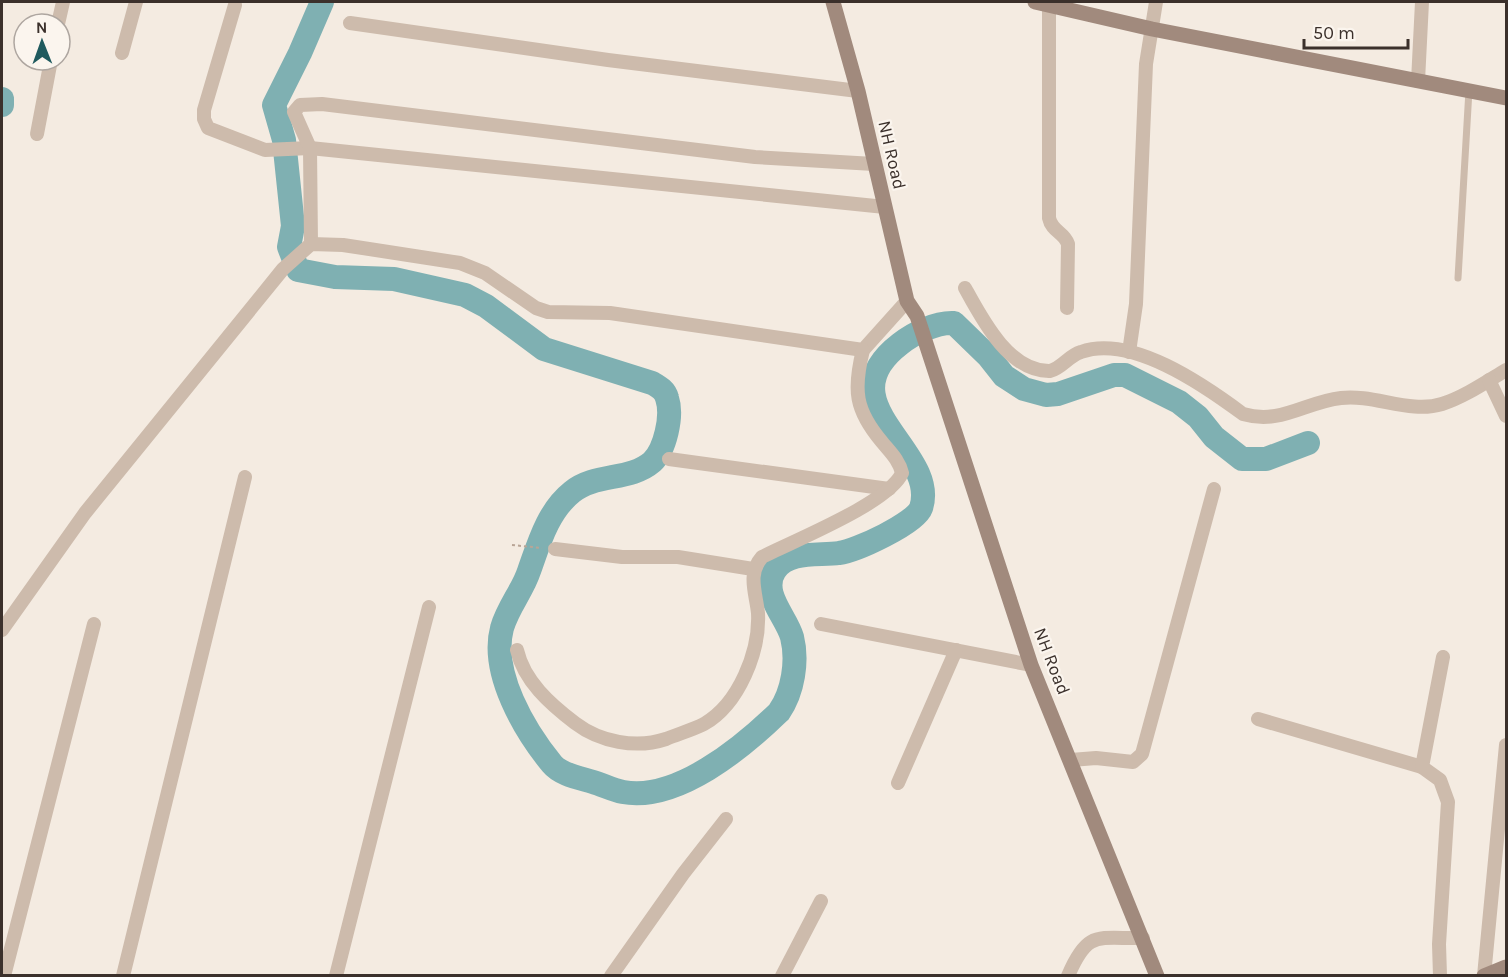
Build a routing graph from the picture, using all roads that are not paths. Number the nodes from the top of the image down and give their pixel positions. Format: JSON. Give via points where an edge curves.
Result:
{"nodes":[{"id":1,"x":136,"y":2,"type":"edge"},
{"id":2,"x":833,"y":2,"type":"edge"},
{"id":3,"x":1156,"y":2,"type":"edge"},
{"id":4,"x":1422,"y":2,"type":"edge"},
{"id":5,"x":1042,"y":3,"type":"edge"},
{"id":6,"x":235,"y":4,"type":"dead end"},
{"id":7,"x":350,"y":23,"type":"dead end"},
{"id":8,"x":1152,"y":29,"type":"junction"},
{"id":9,"x":122,"y":52,"type":"dead end"},
{"id":10,"x":49,"y":72,"type":"edge"},
{"id":11,"x":1418,"y":81,"type":"junction"},
{"id":12,"x":1469,"y":90,"type":"junction"},
{"id":13,"x":858,"y":91,"type":"junction"},
{"id":14,"x":1506,"y":98,"type":"edge"},
{"id":15,"x":37,"y":134,"type":"dead end"},
{"id":16,"x":304,"y":149,"type":"junction"},
{"id":17,"x":874,"y":164,"type":"junction"},
{"id":18,"x":885,"y":207,"type":"junction"},
{"id":19,"x":307,"y":245,"type":"junction"},
{"id":20,"x":1458,"y":278,"type":"dead end"},
{"id":21,"x":965,"y":288,"type":"dead end"},
{"id":22,"x":907,"y":301,"type":"junction"},
{"id":23,"x":1067,"y":309,"type":"dead end"},
{"id":24,"x":863,"y":350,"type":"junction"},
{"id":25,"x":1129,"y":352,"type":"junction"},
{"id":26,"x":1506,"y":370,"type":"edge"},
{"id":27,"x":1489,"y":380,"type":"junction"},
{"id":28,"x":1506,"y":415,"type":"edge"},
{"id":29,"x":669,"y":459,"type":"dead end"},
{"id":30,"x":245,"y":477,"type":"dead end"},
{"id":31,"x":889,"y":489,"type":"junction"},
{"id":32,"x":1214,"y":489,"type":"dead end"},
{"id":33,"x":555,"y":549,"type":"road end"},
{"id":34,"x":753,"y":569,"type":"junction"},
{"id":35,"x":429,"y":607,"type":"dead end"},
{"id":36,"x":94,"y":624,"type":"dead end"},
{"id":37,"x":821,"y":624,"type":"dead end"},
{"id":38,"x":2,"y":630,"type":"edge"},
{"id":39,"x":517,"y":650,"type":"dead end"},
{"id":40,"x":956,"y":650,"type":"junction"},
{"id":41,"x":1443,"y":657,"type":"dead end"},
{"id":42,"x":1032,"y":665,"type":"junction"},
{"id":43,"x":1258,"y":719,"type":"dead end"},
{"id":44,"x":1506,"y":745,"type":"edge"},
{"id":45,"x":1071,"y":760,"type":"junction"},
{"id":46,"x":1422,"y":767,"type":"junction"},
{"id":47,"x":898,"y":783,"type":"dead end"},
{"id":48,"x":726,"y":819,"type":"dead end"},
{"id":49,"x":821,"y":901,"type":"dead end"},
{"id":50,"x":1143,"y":938,"type":"junction"},
{"id":51,"x":1506,"y":967,"type":"edge"},
{"id":52,"x":4,"y":975,"type":"edge"},
{"id":53,"x":123,"y":975,"type":"edge"},
{"id":54,"x":336,"y":975,"type":"edge"},
{"id":55,"x":611,"y":975,"type":"edge"},
{"id":56,"x":782,"y":975,"type":"edge"},
{"id":57,"x":1068,"y":975,"type":"edge"},
{"id":58,"x":1157,"y":975,"type":"edge"},
{"id":59,"x":1440,"y":975,"type":"edge"},
{"id":60,"x":1484,"y":975,"type":"edge"}],
"edges":[{"from":1,"to":9,"type":"street"},
{"from":2,"to":13,"type":"main road","name":"NH Road"},
{"from":3,"to":8,"type":"street"},
{"from":4,"to":11,"type":"street"},
{"from":5,"to":8,"type":"main road"},
{"from":5,"to":23,"type":"street","via":[[1050,218],[1052,228],[1068,244]]},
{"from":6,"to":16,"type":"street","via":[[204,110],[205,124],[255,147]]},
{"from":7,"to":13,"type":"street"},
{"from":8,"to":11,"type":"main road"},
{"from":8,"to":25,"type":"street","via":[[1146,64],[1136,304]]},
{"from":10,"to":15,"type":"street"},
{"from":11,"to":12,"type":"main road"},
{"from":12,"to":14,"type":"main road"},
{"from":12,"to":20,"type":"lane"},
{"from":13,"to":17,"type":"main road","name":"NH Road"},
{"from":16,"to":17,"type":"street","via":[[294,112],[300,105],[322,104],[755,157]]},
{"from":16,"to":18,"type":"street"},
{"from":16,"to":19,"type":"street"},
{"from":17,"to":18,"type":"main road","name":"NH Road"},
{"from":18,"to":22,"type":"main road","name":"NH Road"},
{"from":19,"to":24,"type":"street","via":[[343,244],[460,263],[485,273],[548,312],[610,314]]},
{"from":19,"to":38,"type":"street","via":[[283,269],[85,513]]},
{"from":21,"to":25,"type":"street","via":[[991,331],[1017,360],[1033,369],[1056,370],[1071,356],[1098,348],[1117,347]]},
{"from":22,"to":24,"type":"street"},
{"from":22,"to":42,"type":"main road","name":"NH Road","via":[[917,316]]},
{"from":24,"to":31,"type":"street","via":[[858,404],[902,473]]},
{"from":25,"to":27,"type":"street","via":[[1198,381],[1243,414],[1264,418],[1340,398],[1432,406]]},
{"from":26,"to":27,"type":"street"},
{"from":27,"to":28,"type":"street"},
{"from":29,"to":31,"type":"street"},
{"from":30,"to":53,"type":"street"},
{"from":31,"to":34,"type":"street","via":[[857,510],[762,557]]},
{"from":32,"to":45,"type":"street","via":[[1142,754],[1133,762]]},
{"from":33,"to":34,"type":"street","via":[[622,557],[678,557]]},
{"from":34,"to":39,"type":"street","via":[[758,614],[756,641],[737,689],[706,723],[661,740],[637,744],[596,737],[567,716],[526,676]]},
{"from":35,"to":54,"type":"street"},
{"from":36,"to":52,"type":"street"},
{"from":37,"to":40,"type":"street"},
{"from":40,"to":42,"type":"street"},
{"from":40,"to":47,"type":"street"},
{"from":41,"to":46,"type":"street"},
{"from":42,"to":45,"type":"main road","name":"NH Road"},
{"from":43,"to":46,"type":"street"},
{"from":44,"to":60,"type":"street"},
{"from":45,"to":50,"type":"main road","name":"NH Road"},
{"from":46,"to":59,"type":"street","via":[[1440,780],[1448,802]]},
{"from":48,"to":55,"type":"street"},
{"from":49,"to":56,"type":"street"},
{"from":50,"to":57,"type":"street","via":[[1091,941],[1077,953]]},
{"from":50,"to":58,"type":"main road","name":"NH Road"},
{"from":51,"to":60,"type":"main road"}]}
